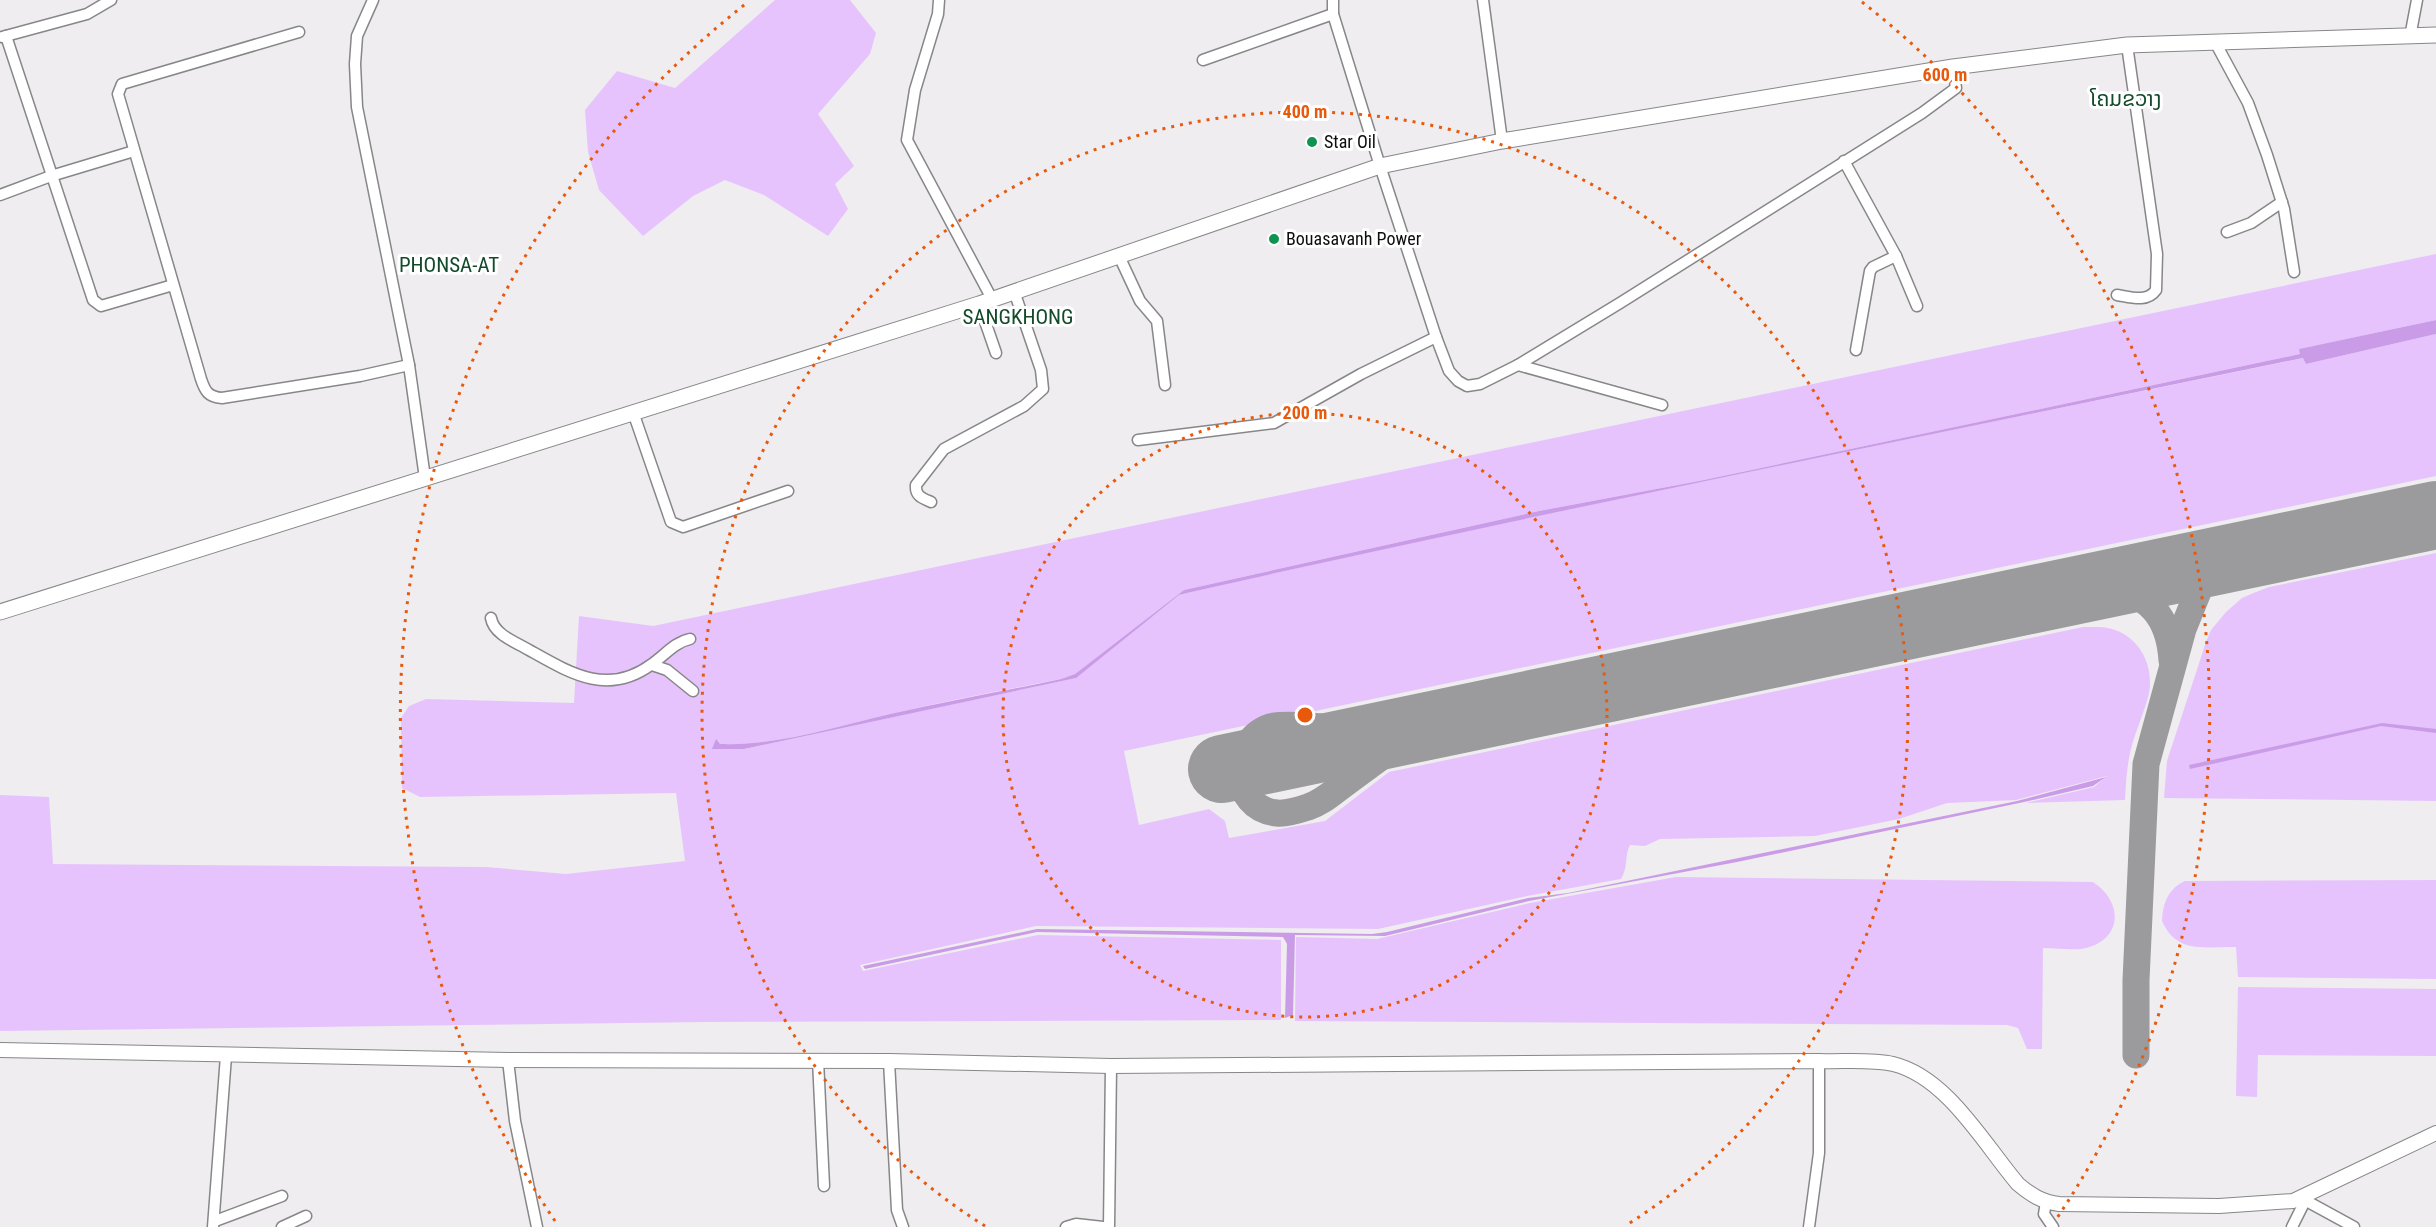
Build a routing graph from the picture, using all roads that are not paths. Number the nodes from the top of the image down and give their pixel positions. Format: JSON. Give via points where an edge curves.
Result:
{"nodes":[{"id":1,"x":111,"y":0,"type":"edge"},
{"id":2,"x":373,"y":0,"type":"edge"},
{"id":3,"x":939,"y":0,"type":"edge"},
{"id":4,"x":1333,"y":0,"type":"edge"},
{"id":5,"x":1483,"y":0,"type":"edge"},
{"id":6,"x":2417,"y":0,"type":"edge"},
{"id":7,"x":1333,"y":14,"type":"junction"},
{"id":8,"x":298,"y":32,"type":"dead end"},
{"id":9,"x":2436,"y":35,"type":"edge"},
{"id":10,"x":3,"y":37,"type":"edge"},
{"id":11,"x":2410,"y":37,"type":"junction"},
{"id":12,"x":2215,"y":42,"type":"junction"},
{"id":13,"x":2127,"y":45,"type":"junction"},
{"id":14,"x":1203,"y":60,"type":"dead end"},
{"id":15,"x":1953,"y":67,"type":"junction"},
{"id":16,"x":1502,"y":141,"type":"junction"},
{"id":17,"x":134,"y":151,"type":"junction"},
{"id":18,"x":1844,"y":161,"type":"junction"},
{"id":19,"x":1380,"y":166,"type":"junction"},
{"id":20,"x":51,"y":176,"type":"junction"},
{"id":21,"x":0,"y":195,"type":"edge"},
{"id":22,"x":2282,"y":202,"type":"junction"},
{"id":23,"x":2227,"y":232,"type":"dead end"},
{"id":24,"x":1119,"y":256,"type":"junction"},
{"id":25,"x":1896,"y":256,"type":"junction"},
{"id":26,"x":2294,"y":272,"type":"dead end"},
{"id":27,"x":173,"y":285,"type":"junction"},
{"id":28,"x":1014,"y":291,"type":"junction"},
{"id":29,"x":2117,"y":295,"type":"dead end"},
{"id":30,"x":985,"y":301,"type":"junction"},
{"id":31,"x":1917,"y":306,"type":"dead end"},
{"id":32,"x":1436,"y":337,"type":"junction"},
{"id":33,"x":1856,"y":350,"type":"dead end"},
{"id":34,"x":996,"y":353,"type":"dead end"},
{"id":35,"x":409,"y":365,"type":"junction"},
{"id":36,"x":1518,"y":365,"type":"junction"},
{"id":37,"x":1165,"y":385,"type":"dead end"},
{"id":38,"x":1662,"y":405,"type":"dead end"},
{"id":39,"x":633,"y":412,"type":"junction"},
{"id":40,"x":1137,"y":440,"type":"dead end"},
{"id":41,"x":424,"y":478,"type":"junction"},
{"id":42,"x":788,"y":492,"type":"dead end"},
{"id":43,"x":931,"y":501,"type":"dead end"},
{"id":44,"x":0,"y":612,"type":"edge"},
{"id":45,"x":491,"y":618,"type":"dead end"},
{"id":46,"x":690,"y":639,"type":"dead end"},
{"id":47,"x":652,"y":665,"type":"junction"},
{"id":48,"x":693,"y":691,"type":"dead end"},
{"id":49,"x":0,"y":1050,"type":"edge"},
{"id":50,"x":226,"y":1056,"type":"junction"},
{"id":51,"x":508,"y":1060,"type":"junction"},
{"id":52,"x":818,"y":1060,"type":"junction"},
{"id":53,"x":889,"y":1060,"type":"junction"},
{"id":54,"x":1819,"y":1061,"type":"junction"},
{"id":55,"x":1111,"y":1066,"type":"junction"},
{"id":56,"x":2436,"y":1133,"type":"edge"},
{"id":57,"x":824,"y":1185,"type":"dead end"},
{"id":58,"x":282,"y":1196,"type":"dead end"},
{"id":59,"x":2303,"y":1200,"type":"junction"},
{"id":60,"x":2046,"y":1202,"type":"junction"},
{"id":61,"x":306,"y":1216,"type":"dead end"},
{"id":62,"x":214,"y":1224,"type":"edge"},
{"id":63,"x":282,"y":1227,"type":"edge"},
{"id":64,"x":537,"y":1227,"type":"edge"},
{"id":65,"x":903,"y":1227,"type":"edge"},
{"id":66,"x":1066,"y":1227,"type":"edge"},
{"id":67,"x":1103,"y":1227,"type":"edge"},
{"id":68,"x":1109,"y":1227,"type":"edge"},
{"id":69,"x":1809,"y":1227,"type":"edge"},
{"id":70,"x":2053,"y":1227,"type":"edge"},
{"id":71,"x":2292,"y":1227,"type":"edge"},
{"id":72,"x":2354,"y":1227,"type":"edge"}],
"edges":[{"from":1,"to":10,"type":"street","via":[[87,14]]},
{"from":2,"to":35,"type":"street","via":[[357,36],[357,107]]},
{"from":3,"to":30,"type":"street","via":[[915,90],[907,140]]},
{"from":4,"to":7,"type":"street"},
{"from":5,"to":16,"type":"street"},
{"from":6,"to":11,"type":"street"},
{"from":7,"to":14,"type":"street"},
{"from":7,"to":19,"type":"street"},
{"from":8,"to":17,"type":"street","via":[[122,84],[118,94]]},
{"from":9,"to":11,"type":"main road"},
{"from":10,"to":20,"type":"street"},
{"from":11,"to":12,"type":"main road"},
{"from":12,"to":13,"type":"main road"},
{"from":12,"to":22,"type":"street","via":[[2248,103]]},
{"from":13,"to":15,"type":"main road"},
{"from":13,"to":29,"type":"street","via":[[2157,254],[2156,290],[2141,299]]},
{"from":15,"to":16,"type":"main road"},
{"from":15,"to":18,"type":"street","via":[[1956,88]]},
{"from":16,"to":19,"type":"main road"},
{"from":17,"to":20,"type":"street"},
{"from":17,"to":27,"type":"street"},
{"from":18,"to":25,"type":"street"},
{"from":18,"to":36,"type":"street"},
{"from":19,"to":24,"type":"main road"},
{"from":19,"to":32,"type":"street"},
{"from":20,"to":21,"type":"street"},
{"from":20,"to":27,"type":"street","via":[[96,304],[101,306]]},
{"from":22,"to":23,"type":"street","via":[[2251,223]]},
{"from":22,"to":26,"type":"street"},
{"from":24,"to":28,"type":"main road"},
{"from":24,"to":37,"type":"street","via":[[1140,301],[1157,321]]},
{"from":25,"to":31,"type":"street"},
{"from":25,"to":33,"type":"street","via":[[1870,271]]},
{"from":27,"to":35,"type":"street","via":[[205,391],[216,398]]},
{"from":28,"to":30,"type":"main road"},
{"from":28,"to":43,"type":"street","via":[[1041,370],[1043,389],[1024,406],[944,449],[916,485],[919,496]]},
{"from":30,"to":34,"type":"street"},
{"from":30,"to":39,"type":"main road"},
{"from":32,"to":36,"type":"street","via":[[1449,371],[1467,386],[1480,384]]},
{"from":32,"to":40,"type":"street","via":[[1274,423]]},
{"from":35,"to":41,"type":"street"},
{"from":36,"to":38,"type":"street"},
{"from":39,"to":41,"type":"main road"},
{"from":39,"to":42,"type":"street","via":[[671,522],[676,525],[683,527]]},
{"from":41,"to":44,"type":"main road"},
{"from":45,"to":47,"type":"street","via":[[502,635],[594,681],[633,676]]},
{"from":46,"to":47,"type":"street","via":[[680,641]]},
{"from":47,"to":48,"type":"street","via":[[667,670]]},
{"from":49,"to":50,"type":"street"},
{"from":50,"to":51,"type":"street"},
{"from":50,"to":62,"type":"street"},
{"from":51,"to":52,"type":"street"},
{"from":51,"to":64,"type":"street","via":[[515,1121]]},
{"from":52,"to":53,"type":"street"},
{"from":52,"to":57,"type":"street"},
{"from":53,"to":55,"type":"street"},
{"from":53,"to":65,"type":"street","via":[[897,1210]]},
{"from":54,"to":55,"type":"street"},
{"from":54,"to":60,"type":"street","via":[[1890,1063],[1924,1078],[1950,1100],[2018,1184]]},
{"from":54,"to":69,"type":"street","via":[[1819,1153]]},
{"from":55,"to":68,"type":"street"},
{"from":56,"to":59,"type":"street"},
{"from":58,"to":62,"type":"street"},
{"from":59,"to":60,"type":"street","via":[[2219,1206]]},
{"from":59,"to":71,"type":"street"},
{"from":59,"to":72,"type":"street"},
{"from":60,"to":70,"type":"street","via":[[2044,1214]]},
{"from":61,"to":63,"type":"street"},
{"from":66,"to":67,"type":"street"}]}
